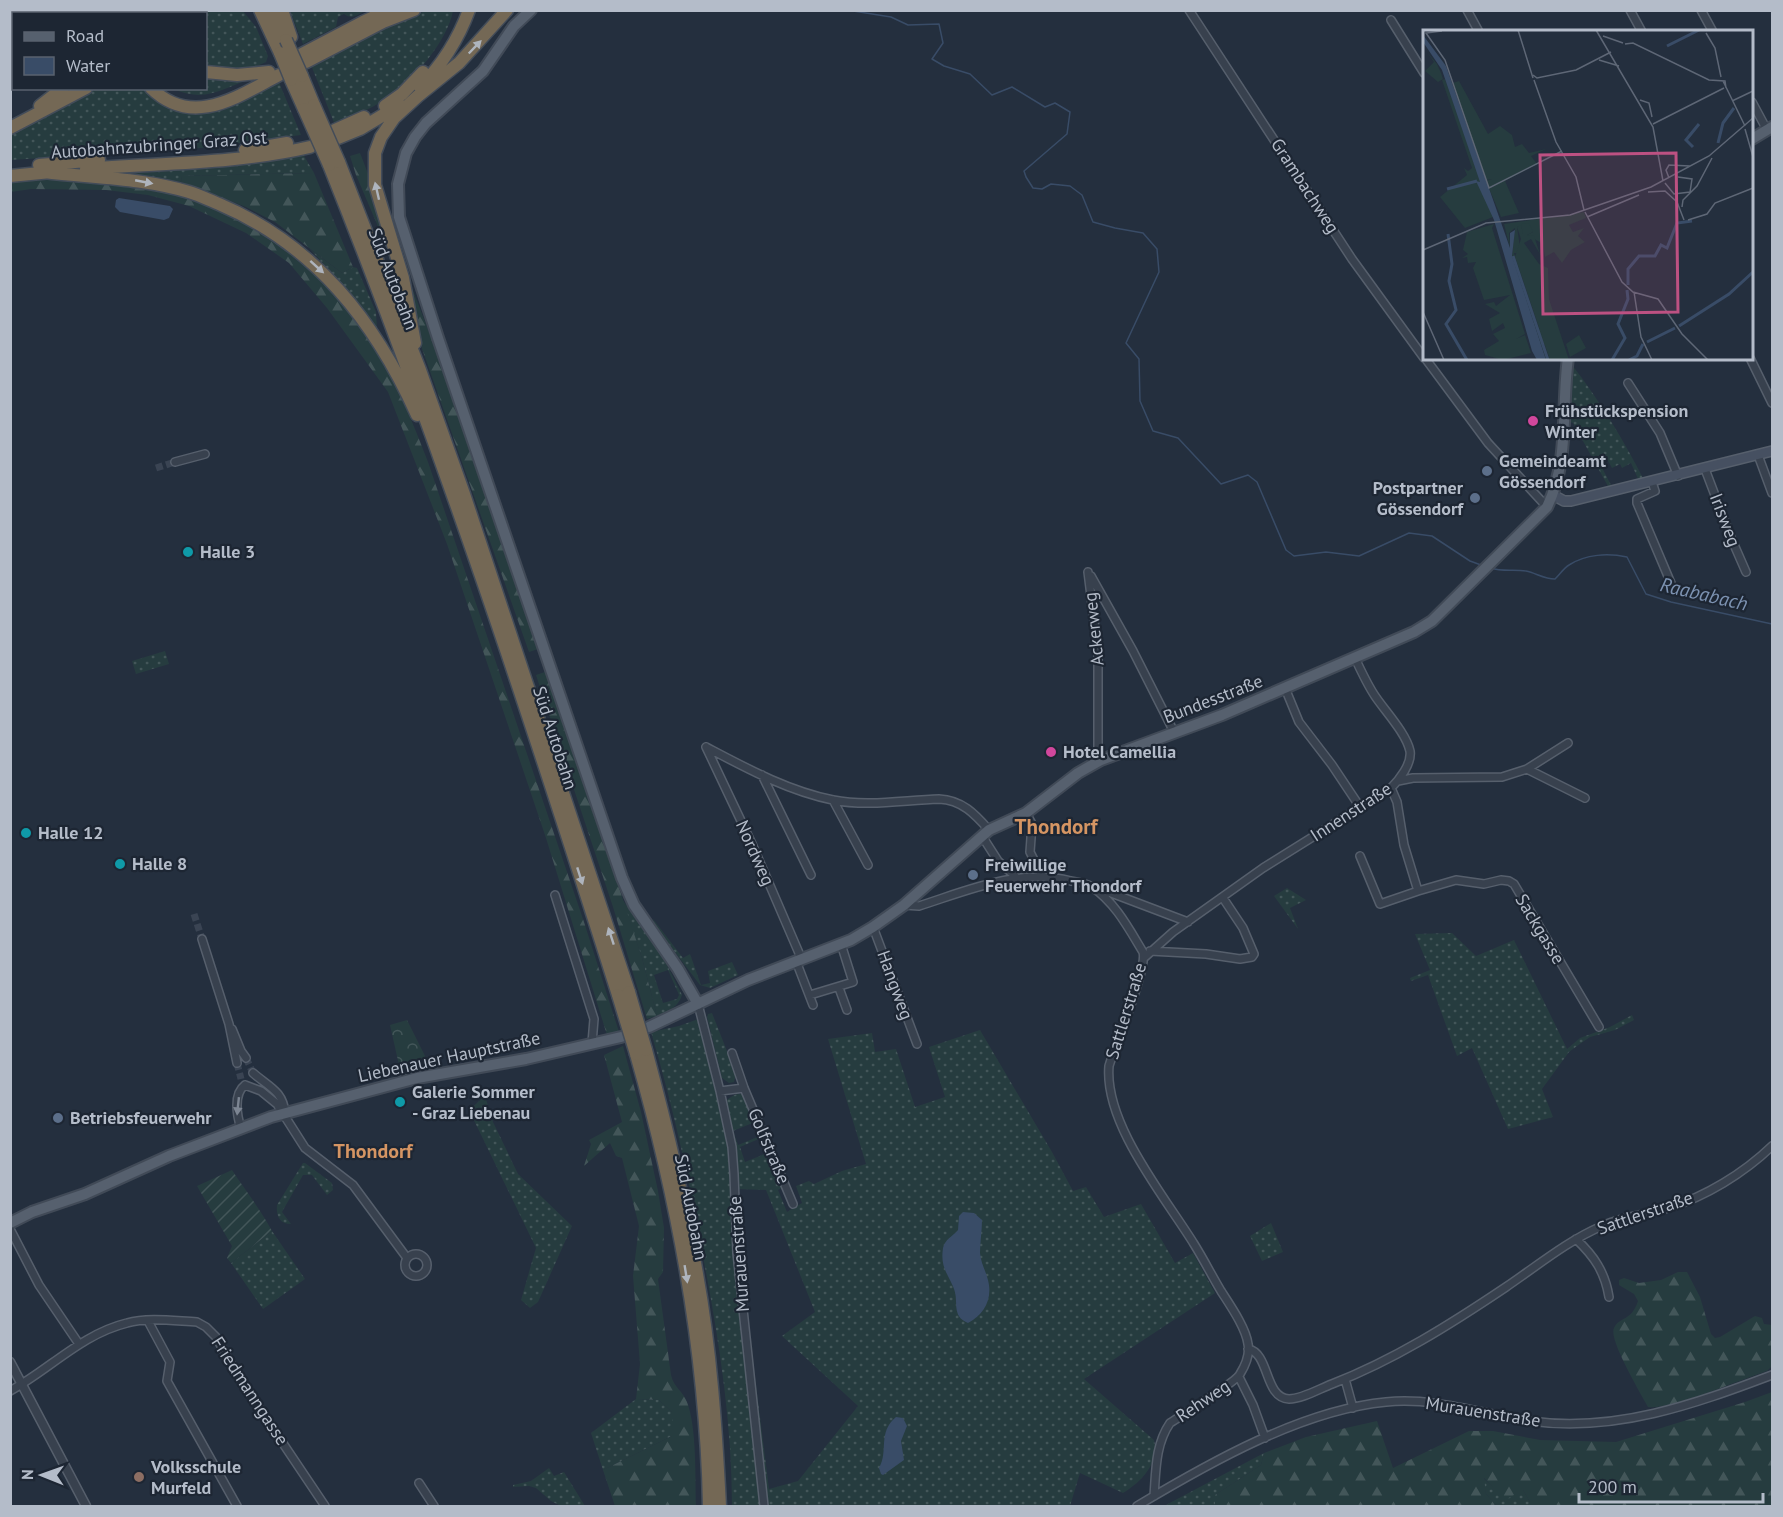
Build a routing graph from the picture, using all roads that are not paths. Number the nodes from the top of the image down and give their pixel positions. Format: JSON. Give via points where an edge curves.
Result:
{"nodes":[{"id":1,"x":251,"y":10,"type":"edge"},
{"id":2,"x":260,"y":10,"type":"edge"},
{"id":3,"x":272,"y":10,"type":"edge"},
{"id":4,"x":282,"y":10,"type":"edge"},
{"id":5,"x":374,"y":10,"type":"edge"},
{"id":6,"x":389,"y":10,"type":"edge"},
{"id":7,"x":414,"y":10,"type":"edge"},
{"id":8,"x":469,"y":10,"type":"edge"},
{"id":9,"x":507,"y":10,"type":"edge"},
{"id":10,"x":531,"y":10,"type":"edge"},
{"id":11,"x":1189,"y":10,"type":"edge"},
{"id":12,"x":1467,"y":10,"type":"edge"},
{"id":13,"x":1630,"y":10,"type":"edge"},
{"id":14,"x":1701,"y":10,"type":"edge"},
{"id":15,"x":461,"y":19,"type":"edge"},
{"id":16,"x":1391,"y":20,"type":"dead end"},
{"id":17,"x":363,"y":22,"type":"junction"},
{"id":18,"x":1478,"y":30,"type":"edge"},
{"id":19,"x":1641,"y":30,"type":"edge"},
{"id":20,"x":1712,"y":30,"type":"edge"},
{"id":21,"x":272,"y":35,"type":"junction"},
{"id":22,"x":289,"y":39,"type":"junction"},
{"id":23,"x":301,"y":59,"type":"junction"},
{"id":24,"x":1423,"y":70,"type":"edge"},
{"id":25,"x":207,"y":72,"type":"edge"},
{"id":26,"x":275,"y":72,"type":"junction"},
{"id":27,"x":297,"y":78,"type":"junction"},
{"id":28,"x":60,"y":90,"type":"edge"},
{"id":29,"x":82,"y":90,"type":"edge"},
{"id":30,"x":154,"y":90,"type":"edge"},
{"id":31,"x":165,"y":90,"type":"edge"},
{"id":32,"x":418,"y":96,"type":"junction"},
{"id":33,"x":402,"y":103,"type":"junction"},
{"id":34,"x":1753,"y":103,"type":"edge"},
{"id":35,"x":10,"y":126,"type":"edge"},
{"id":36,"x":1770,"y":128,"type":"edge"},
{"id":37,"x":1753,"y":138,"type":"edge"},
{"id":38,"x":334,"y":164,"type":"junction"},
{"id":39,"x":10,"y":168,"type":"edge"},
{"id":40,"x":44,"y":172,"type":"junction"},
{"id":41,"x":10,"y":176,"type":"edge"},
{"id":42,"x":1423,"y":355,"type":"edge"},
{"id":43,"x":1426,"y":360,"type":"edge"},
{"id":44,"x":1567,"y":360,"type":"edge"},
{"id":45,"x":1751,"y":360,"type":"edge"},
{"id":46,"x":420,"y":370,"type":"junction"},
{"id":47,"x":1628,"y":382,"type":"dead end"},
{"id":48,"x":1773,"y":403,"type":"edge"},
{"id":49,"x":437,"y":447,"type":"junction"},
{"id":50,"x":1773,"y":451,"type":"edge"},
{"id":51,"x":205,"y":454,"type":"dead end"},
{"id":52,"x":1758,"y":455,"type":"junction"},
{"id":53,"x":175,"y":462,"type":"tunnel mouth"},
{"id":54,"x":1705,"y":469,"type":"junction"},
{"id":55,"x":1678,"y":476,"type":"junction"},
{"id":56,"x":1652,"y":482,"type":"junction"},
{"id":57,"x":1773,"y":493,"type":"edge"},
{"id":58,"x":1553,"y":495,"type":"junction"},
{"id":59,"x":1548,"y":507,"type":"junction"},
{"id":60,"x":1746,"y":572,"type":"dead end"},
{"id":61,"x":1673,"y":588,"type":"dead end"},
{"id":62,"x":1355,"y":658,"type":"junction"},
{"id":63,"x":1284,"y":688,"type":"junction"},
{"id":64,"x":1174,"y":732,"type":"junction"},
{"id":65,"x":1568,"y":743,"type":"dead end"},
{"id":66,"x":1101,"y":760,"type":"junction"},
{"id":67,"x":1407,"y":765,"type":"junction"},
{"id":68,"x":1527,"y":769,"type":"junction"},
{"id":69,"x":762,"y":775,"type":"junction"},
{"id":70,"x":1413,"y":778,"type":"junction"},
{"id":71,"x":1398,"y":781,"type":"junction"},
{"id":72,"x":1391,"y":788,"type":"junction"},
{"id":73,"x":1585,"y":798,"type":"dead end"},
{"id":74,"x":833,"y":800,"type":"junction"},
{"id":75,"x":1360,"y":807,"type":"junction"},
{"id":76,"x":1026,"y":813,"type":"junction"},
{"id":77,"x":986,"y":833,"type":"junction"},
{"id":78,"x":1360,"y":856,"type":"dead end"},
{"id":79,"x":868,"y":865,"type":"dead end"},
{"id":80,"x":811,"y":875,"type":"dead end"},
{"id":81,"x":1042,"y":876,"type":"junction"},
{"id":82,"x":1016,"y":877,"type":"junction"},
{"id":83,"x":1090,"y":885,"type":"junction"},
{"id":84,"x":1418,"y":891,"type":"junction"},
{"id":85,"x":555,"y":896,"type":"dead end"},
{"id":86,"x":1223,"y":898,"type":"junction"},
{"id":87,"x":904,"y":905,"type":"junction"},
{"id":88,"x":1188,"y":922,"type":"junction"},
{"id":89,"x":873,"y":927,"type":"junction"},
{"id":90,"x":202,"y":939,"type":"tunnel mouth"},
{"id":91,"x":841,"y":944,"type":"junction"},
{"id":92,"x":1150,"y":951,"type":"junction"},
{"id":93,"x":1145,"y":957,"type":"junction"},
{"id":94,"x":799,"y":960,"type":"junction"},
{"id":95,"x":839,"y":987,"type":"junction"},
{"id":96,"x":624,"y":994,"type":"junction"},
{"id":97,"x":810,"y":995,"type":"junction"},
{"id":98,"x":698,"y":1004,"type":"junction"},
{"id":99,"x":813,"y":1005,"type":"dead end"},
{"id":100,"x":847,"y":1010,"type":"dead end"},
{"id":101,"x":229,"y":1024,"type":"junction"},
{"id":102,"x":649,"y":1027,"type":"dead end"},
{"id":103,"x":1599,"y":1028,"type":"dead end"},
{"id":104,"x":621,"y":1036,"type":"dead end"},
{"id":105,"x":592,"y":1043,"type":"junction"},
{"id":106,"x":916,"y":1044,"type":"dead end"},
{"id":107,"x":641,"y":1052,"type":"junction"},
{"id":108,"x":732,"y":1053,"type":"dead end"},
{"id":109,"x":246,"y":1058,"type":"tunnel mouth"},
{"id":110,"x":237,"y":1063,"type":"tunnel mouth"},
{"id":111,"x":254,"y":1073,"type":"tunnel mouth"},
{"id":112,"x":744,"y":1088,"type":"junction"},
{"id":113,"x":720,"y":1091,"type":"junction"},
{"id":114,"x":285,"y":1113,"type":"junction"},
{"id":115,"x":241,"y":1128,"type":"junction"},
{"id":116,"x":1773,"y":1146,"type":"edge"},
{"id":117,"x":793,"y":1204,"type":"dead end"},
{"id":118,"x":10,"y":1223,"type":"edge"},
{"id":119,"x":10,"y":1229,"type":"edge"},
{"id":120,"x":1576,"y":1239,"type":"junction"},
{"id":121,"x":407,"y":1258,"type":"dead end"},
{"id":122,"x":1609,"y":1297,"type":"dead end"},
{"id":123,"x":148,"y":1321,"type":"junction"},
{"id":124,"x":79,"y":1344,"type":"junction"},
{"id":125,"x":1249,"y":1348,"type":"junction"},
{"id":126,"x":10,"y":1362,"type":"edge"},
{"id":127,"x":1773,"y":1375,"type":"edge"},
{"id":128,"x":1239,"y":1377,"type":"junction"},
{"id":129,"x":1345,"y":1379,"type":"junction"},
{"id":130,"x":22,"y":1384,"type":"junction"},
{"id":131,"x":10,"y":1391,"type":"edge"},
{"id":132,"x":1353,"y":1408,"type":"junction"},
{"id":133,"x":1265,"y":1438,"type":"junction"},
{"id":134,"x":419,"y":1483,"type":"dead end"},
{"id":135,"x":1154,"y":1496,"type":"junction"},
{"id":136,"x":86,"y":1506,"type":"edge"},
{"id":137,"x":237,"y":1506,"type":"edge"},
{"id":138,"x":325,"y":1506,"type":"edge"},
{"id":139,"x":434,"y":1506,"type":"edge"},
{"id":140,"x":709,"y":1506,"type":"edge"},
{"id":141,"x":720,"y":1506,"type":"edge"},
{"id":142,"x":764,"y":1506,"type":"edge"},
{"id":143,"x":1137,"y":1506,"type":"edge"}],
"edges":[{"from":1,"to":21,"type":"highway"},
{"from":2,"to":21,"type":"highway","name":"Süd Autobahn"},
{"from":3,"to":22,"type":"highway"},
{"from":4,"to":22,"type":"highway"},
{"from":5,"to":17,"type":"highway"},
{"from":6,"to":17,"type":"highway"},
{"from":7,"to":23,"type":"highway"},
{"from":8,"to":15,"type":"highway"},
{"from":32,"to":9,"type":"highway","one_way":true,"via":[[459,63]]},
{"from":10,"to":98,"type":"main road","via":[[514,26],[483,71],[415,137],[406,153],[398,184],[399,217],[622,878],[634,905]]},
{"from":11,"to":42,"type":"street","name":"Grambachweg","via":[[1352,259]]},
{"from":12,"to":18,"type":"street"},
{"from":13,"to":19,"type":"street"},
{"from":14,"to":20,"type":"street"},
{"from":15,"to":33,"type":"highway","via":[[446,57]]},
{"from":15,"to":33,"type":"highway","via":[[429,66],[402,94],[337,134],[369,124]]},
{"from":16,"to":24,"type":"street"},
{"from":17,"to":23,"type":"highway"},
{"from":21,"to":27,"type":"highway","name":"Süd Autobahn","bridge":true},
{"from":22,"to":23,"type":"highway","name":"Süd Autobahn","bridge":true},
{"from":23,"to":27,"type":"highway","name":"Süd Autobahn","bridge":true},
{"from":25,"to":26,"type":"highway"},
{"from":26,"to":30,"type":"highway","via":[[229,101],[202,108],[173,104]]},
{"from":26,"to":31,"type":"highway","via":[[202,101]]},
{"from":27,"to":38,"type":"highway","name":"Süd Autobahn","bridge":true},
{"from":28,"to":35,"type":"highway"},
{"from":29,"to":35,"type":"highway"},
{"from":32,"to":33,"type":"highway"},
{"from":46,"to":32,"type":"highway","one_way":true,"via":[[403,278],[375,185],[374,169],[381,137],[394,118]]},
{"from":34,"to":36,"type":"street"},
{"from":36,"to":37,"type":"main road"},
{"from":38,"to":46,"type":"highway","name":"Süd Autobahn"},
{"from":38,"to":49,"type":"highway","name":"Süd Autobahn"},
{"from":39,"to":40,"type":"highway","name":"Autobahnzubringer Graz Ost","via":[[308,143],[273,155],[223,161]]},
{"from":40,"to":41,"type":"highway","name":"Autobahnzubringer Graz Ost"},
{"from":40,"to":49,"type":"highway","one_way":true,"via":[[125,179],[191,192],[243,214],[296,248],[323,271],[357,311]]},
{"from":43,"to":59,"type":"street","name":"Grambachweg","via":[[1488,443]]},
{"from":44,"to":58,"type":"main road","name":"Bundesstraße","via":[[1564,444]]},
{"from":45,"to":48,"type":"street"},
{"from":96,"to":46,"type":"highway","name":"Süd Autobahn","one_way":true,"via":[[505,614]]},
{"from":47,"to":55,"type":"street","via":[[1660,434]]},
{"from":49,"to":96,"type":"highway","name":"Süd Autobahn","one_way":true},
{"from":50,"to":52,"type":"main road"},
{"from":51,"to":53,"type":"street"},
{"from":52,"to":54,"type":"main road"},
{"from":52,"to":57,"type":"street"},
{"from":54,"to":55,"type":"main road"},
{"from":54,"to":60,"type":"street","name":"Irisweg"},
{"from":55,"to":56,"type":"main road"},
{"from":56,"to":58,"type":"main road","via":[[1571,501]]},
{"from":56,"to":61,"type":"street","via":[[1655,491],[1637,499],[1637,503]]},
{"from":58,"to":59,"type":"main road","name":"Bundesstraße"},
{"from":59,"to":62,"type":"main road","name":"Bundesstraße","via":[[1432,621]]},
{"from":62,"to":63,"type":"main road","name":"Bundesstraße"},
{"from":62,"to":67,"type":"street","name":"Innenstraße","via":[[1406,742],[1410,752]]},
{"from":63,"to":64,"type":"main road","name":"Bundesstraße"},
{"from":63,"to":75,"type":"street","via":[[1299,722]]},
{"from":64,"to":66,"type":"main road","name":"Bundesstraße"},
{"from":64,"to":66,"type":"street","name":"Ackerweg","via":[[1088,572],[1098,652]]},
{"from":65,"to":68,"type":"street"},
{"from":66,"to":76,"type":"main road","name":"Bundesstraße"},
{"from":67,"to":70,"type":"street"},
{"from":67,"to":71,"type":"street","name":"Innenstraße"},
{"from":68,"to":70,"type":"street","via":[[1495,778]]},
{"from":68,"to":73,"type":"street"},
{"from":69,"to":74,"type":"street"},
{"from":69,"to":80,"type":"street"},
{"from":69,"to":94,"type":"street","name":"Nordweg","via":[[706,747],[752,844]]},
{"from":70,"to":71,"type":"street"},
{"from":71,"to":72,"type":"street","name":"Innenstraße"},
{"from":72,"to":75,"type":"street","name":"Innenstraße"},
{"from":72,"to":84,"type":"street"},
{"from":74,"to":77,"type":"street","via":[[868,803],[946,799],[968,809]]},
{"from":74,"to":79,"type":"street"},
{"from":75,"to":86,"type":"street","name":"Innenstraße"},
{"from":76,"to":77,"type":"main road","name":"Bundesstraße"},
{"from":76,"to":81,"type":"street","via":[[1032,824],[1030,852]]},
{"from":77,"to":82,"type":"street","via":[[998,861]]},
{"from":77,"to":87,"type":"main road","name":"Bundesstraße"},
{"from":78,"to":84,"type":"street","name":"Sackgasse","via":[[1380,904]]},
{"from":81,"to":82,"type":"street"},
{"from":81,"to":83,"type":"street"},
{"from":82,"to":87,"type":"street","via":[[919,906]]},
{"from":83,"to":88,"type":"street"},
{"from":83,"to":93,"type":"street","name":"Sattlerstraße","via":[[1115,909]]},
{"from":84,"to":103,"type":"street","name":"Sackgasse","via":[[1456,880],[1484,884],[1501,880],[1514,884]]},
{"from":85,"to":105,"type":"street","via":[[594,1019]]},
{"from":86,"to":88,"type":"street","name":"Innenstraße"},
{"from":86,"to":92,"type":"street","via":[[1243,928],[1254,954],[1251,958]]},
{"from":87,"to":89,"type":"main road","name":"Bundesstraße"},
{"from":88,"to":92,"type":"street","name":"Innenstraße"},
{"from":89,"to":91,"type":"main road","name":"Bundesstraße"},
{"from":89,"to":106,"type":"street","name":"Hangweg"},
{"from":90,"to":101,"type":"street"},
{"from":91,"to":94,"type":"main road","name":"Bundesstraße"},
{"from":91,"to":95,"type":"street","via":[[854,979]]},
{"from":92,"to":93,"type":"street","name":"Innenstraße"},
{"from":93,"to":125,"type":"street","name":"Sattlerstraße","via":[[1109,1066],[1115,1105],[1142,1165],[1200,1254]]},
{"from":94,"to":97,"type":"street","name":"Nordweg"},
{"from":94,"to":98,"type":"main road","name":"Bundesstraße"},
{"from":95,"to":97,"type":"street"},
{"from":95,"to":100,"type":"street"},
{"from":96,"to":107,"type":"highway","name":"Süd Autobahn","bridge":true},
{"from":97,"to":99,"type":"street","name":"Nordweg"},
{"from":98,"to":102,"type":"main road"},
{"from":98,"to":113,"type":"street","name":"Murauenstraße"},
{"from":101,"to":109,"type":"street"},
{"from":101,"to":110,"type":"street"},
{"from":104,"to":105,"type":"main road","name":"Liebenauer Hauptstraße"},
{"from":105,"to":114,"type":"main road","name":"Liebenauer Hauptstraße","via":[[417,1078]]},
{"from":107,"to":140,"type":"highway","name":"Süd Autobahn","one_way":true,"via":[[682,1248],[701,1388]]},
{"from":107,"to":141,"type":"highway","name":"Süd Autobahn","via":[[673,1152],[698,1276],[712,1385]]},
{"from":108,"to":112,"type":"street","name":"Golfstraße"},
{"from":111,"to":114,"type":"street","via":[[279,1093]]},
{"from":112,"to":113,"type":"street","name":"Golfstraße"},
{"from":112,"to":117,"type":"street","name":"Golfstraße"},
{"from":113,"to":142,"type":"street","name":"Murauenstraße","via":[[732,1147],[737,1253]]},
{"from":114,"to":115,"type":"main road","name":"Liebenauer Hauptstraße"},
{"from":114,"to":115,"type":"street","one_way":true,"via":[[269,1096],[243,1082],[237,1109]]},
{"from":114,"to":121,"type":"street","via":[[308,1151],[355,1187]]},
{"from":115,"to":118,"type":"main road","name":"Liebenauer Hauptstraße"},
{"from":116,"to":120,"type":"street","name":"Sattlerstraße","via":[[1745,1170],[1704,1193],[1669,1208],[1622,1218]]},
{"from":119,"to":124,"type":"street","via":[[39,1285]]},
{"from":120,"to":122,"type":"street","name":"Sattlerstraße","via":[[1600,1266]]},
{"from":120,"to":129,"type":"street","name":"Sattlerstraße","via":[[1470,1311],[1400,1353]]},
{"from":123,"to":124,"type":"street","name":"Friedmanngasse","via":[[106,1329]]},
{"from":123,"to":137,"type":"street","via":[[170,1362],[167,1381]]},
{"from":123,"to":138,"type":"street","name":"Friedmanngasse","via":[[197,1322],[216,1337]]},
{"from":124,"to":130,"type":"street","name":"Friedmanngasse"},
{"from":125,"to":128,"type":"street","name":"Rehweg"},
{"from":125,"to":129,"type":"street","name":"Sattlerstraße","via":[[1256,1351],[1283,1398],[1298,1397]]},
{"from":126,"to":130,"type":"street"},
{"from":127,"to":132,"type":"street","name":"Murauenstraße","via":[[1655,1414],[1604,1423],[1531,1421],[1423,1401]]},
{"from":128,"to":133,"type":"street","name":"Rehweg"},
{"from":128,"to":135,"type":"street","name":"Rehweg","via":[[1170,1424],[1160,1440]]},
{"from":129,"to":132,"type":"street"},
{"from":130,"to":131,"type":"street","name":"Friedmanngasse"},
{"from":130,"to":136,"type":"street"},
{"from":132,"to":133,"type":"street","name":"Murauenstraße"},
{"from":133,"to":135,"type":"street","name":"Murauenstraße"},
{"from":134,"to":139,"type":"street"},
{"from":135,"to":143,"type":"street","name":"Murauenstraße"}]}
